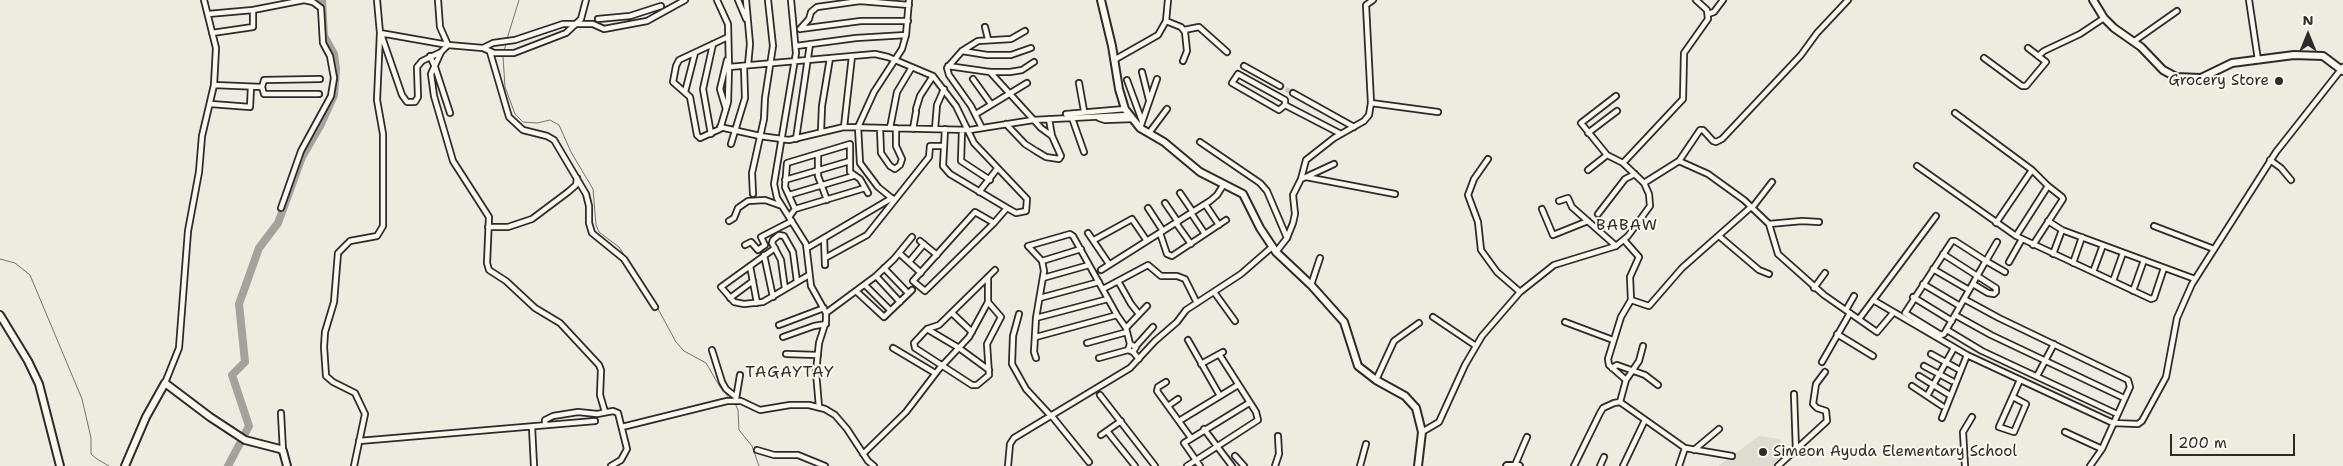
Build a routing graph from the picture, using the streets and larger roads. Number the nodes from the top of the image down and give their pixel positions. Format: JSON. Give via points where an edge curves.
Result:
{"nodes":[{"id":1,"x":204,"y":0,"type":"edge"},
{"id":2,"x":377,"y":0,"type":"edge"},
{"id":3,"x":438,"y":0,"type":"edge"},
{"id":4,"x":586,"y":0,"type":"edge"},
{"id":5,"x":656,"y":0,"type":"edge"},
{"id":6,"x":717,"y":0,"type":"edge"},
{"id":7,"x":738,"y":0,"type":"edge"},
{"id":8,"x":746,"y":0,"type":"edge"},
{"id":9,"x":768,"y":0,"type":"edge"},
{"id":10,"x":791,"y":0,"type":"edge"},
{"id":11,"x":1101,"y":0,"type":"edge"},
{"id":12,"x":1168,"y":0,"type":"edge"},
{"id":13,"x":1373,"y":0,"type":"edge"},
{"id":14,"x":1696,"y":0,"type":"edge"},
{"id":15,"x":1723,"y":0,"type":"edge"},
{"id":16,"x":1848,"y":0,"type":"edge"},
{"id":17,"x":2093,"y":0,"type":"edge"},
{"id":18,"x":2249,"y":0,"type":"edge"},
{"id":19,"x":681,"y":1,"type":"edge"},
{"id":20,"x":909,"y":3,"type":"edge"},
{"id":21,"x":661,"y":6,"type":"junction"},
{"id":22,"x":253,"y":10,"type":"junction"},
{"id":23,"x":665,"y":10,"type":"junction"},
{"id":24,"x":2177,"y":11,"type":"dead end"},
{"id":25,"x":208,"y":14,"type":"junction"},
{"id":26,"x":1708,"y":14,"type":"junction"},
{"id":27,"x":2104,"y":18,"type":"junction"},
{"id":28,"x":598,"y":19,"type":"dead end"},
{"id":29,"x":1166,"y":20,"type":"junction"},
{"id":30,"x":908,"y":21,"type":"junction"},
{"id":31,"x":747,"y":22,"type":"junction"},
{"id":32,"x":575,"y":26,"type":"junction"},
{"id":33,"x":985,"y":28,"type":"dead end"},
{"id":34,"x":797,"y":29,"type":"junction"},
{"id":35,"x":1184,"y":30,"type":"junction"},
{"id":36,"x":1025,"y":31,"type":"dead end"},
{"id":37,"x":212,"y":33,"type":"junction"},
{"id":38,"x":380,"y":33,"type":"junction"},
{"id":39,"x":906,"y":36,"type":"junction"},
{"id":40,"x":728,"y":37,"type":"junction"},
{"id":41,"x":988,"y":39,"type":"junction"},
{"id":42,"x":2133,"y":42,"type":"junction"},
{"id":43,"x":713,"y":44,"type":"junction"},
{"id":44,"x":810,"y":44,"type":"junction"},
{"id":45,"x":448,"y":45,"type":"junction"},
{"id":46,"x":796,"y":46,"type":"junction"},
{"id":47,"x":483,"y":48,"type":"junction"},
{"id":48,"x":1031,"y":48,"type":"dead end"},
{"id":49,"x":2028,"y":48,"type":"dead end"},
{"id":50,"x":962,"y":51,"type":"junction"},
{"id":51,"x":441,"y":52,"type":"junction"},
{"id":52,"x":490,"y":52,"type":"junction"},
{"id":53,"x":1226,"y":52,"type":"dead end"},
{"id":54,"x":695,"y":53,"type":"junction"},
{"id":55,"x":430,"y":56,"type":"junction"},
{"id":56,"x":852,"y":56,"type":"junction"},
{"id":57,"x":2038,"y":56,"type":"junction"},
{"id":58,"x":830,"y":58,"type":"junction"},
{"id":59,"x":1984,"y":58,"type":"dead end"},
{"id":60,"x":808,"y":59,"type":"junction"},
{"id":61,"x":794,"y":60,"type":"junction"},
{"id":62,"x":896,"y":60,"type":"junction"},
{"id":63,"x":1114,"y":60,"type":"junction"},
{"id":64,"x":2258,"y":60,"type":"junction"},
{"id":65,"x":1183,"y":61,"type":"dead end"},
{"id":66,"x":1034,"y":62,"type":"dead end"},
{"id":67,"x":770,"y":63,"type":"junction"},
{"id":68,"x":746,"y":66,"type":"junction"},
{"id":69,"x":948,"y":66,"type":"junction"},
{"id":70,"x":1244,"y":66,"type":"dead end"},
{"id":71,"x":435,"y":67,"type":"junction"},
{"id":72,"x":728,"y":68,"type":"junction"},
{"id":73,"x":912,"y":68,"type":"junction"},
{"id":74,"x":2342,"y":69,"type":"edge"},
{"id":75,"x":990,"y":72,"type":"junction"},
{"id":76,"x":1142,"y":72,"type":"dead end"},
{"id":77,"x":933,"y":76,"type":"junction"},
{"id":78,"x":320,"y":79,"type":"dead end"},
{"id":79,"x":973,"y":79,"type":"dead end"},
{"id":80,"x":1157,"y":79,"type":"dead end"},
{"id":81,"x":1128,"y":80,"type":"dead end"},
{"id":82,"x":1027,"y":83,"type":"dead end"},
{"id":83,"x":1079,"y":83,"type":"dead end"},
{"id":84,"x":214,"y":85,"type":"junction"},
{"id":85,"x":1280,"y":86,"type":"tunnel mouth"},
{"id":86,"x":251,"y":87,"type":"junction"},
{"id":87,"x":262,"y":87,"type":"junction"},
{"id":88,"x":944,"y":88,"type":"junction"},
{"id":89,"x":684,"y":92,"type":"junction"},
{"id":90,"x":1009,"y":93,"type":"junction"},
{"id":91,"x":1293,"y":93,"type":"tunnel mouth"},
{"id":92,"x":319,"y":94,"type":"dead end"},
{"id":93,"x":1616,"y":96,"type":"dead end"},
{"id":94,"x":1149,"y":100,"type":"junction"},
{"id":95,"x":1371,"y":103,"type":"junction"},
{"id":96,"x":211,"y":104,"type":"junction"},
{"id":97,"x":991,"y":104,"type":"junction"},
{"id":98,"x":1285,"y":105,"type":"junction"},
{"id":99,"x":726,"y":109,"type":"junction"},
{"id":100,"x":1167,"y":110,"type":"dead end"},
{"id":101,"x":1084,"y":111,"type":"junction"},
{"id":102,"x":1617,"y":111,"type":"dead end"},
{"id":103,"x":1438,"y":112,"type":"dead end"},
{"id":104,"x":450,"y":113,"type":"dead end"},
{"id":105,"x":1955,"y":113,"type":"dead end"},
{"id":106,"x":976,"y":114,"type":"junction"},
{"id":107,"x":1066,"y":114,"type":"dead end"},
{"id":108,"x":1129,"y":114,"type":"junction"},
{"id":109,"x":1072,"y":118,"type":"junction"},
{"id":110,"x":1049,"y":119,"type":"junction"},
{"id":111,"x":1033,"y":120,"type":"junction"},
{"id":112,"x":1006,"y":124,"type":"junction"},
{"id":113,"x":1141,"y":124,"type":"junction"},
{"id":114,"x":1354,"y":126,"type":"junction"},
{"id":115,"x":720,"y":127,"type":"junction"},
{"id":116,"x":844,"y":127,"type":"junction"},
{"id":117,"x":858,"y":128,"type":"junction"},
{"id":118,"x":880,"y":128,"type":"junction"},
{"id":119,"x":893,"y":128,"type":"junction"},
{"id":120,"x":982,"y":128,"type":"junction"},
{"id":121,"x":913,"y":129,"type":"junction"},
{"id":122,"x":935,"y":129,"type":"junction"},
{"id":123,"x":945,"y":130,"type":"junction"},
{"id":124,"x":962,"y":130,"type":"junction"},
{"id":125,"x":970,"y":130,"type":"junction"},
{"id":126,"x":735,"y":131,"type":"junction"},
{"id":127,"x":821,"y":131,"type":"junction"},
{"id":128,"x":1149,"y":133,"type":"junction"},
{"id":129,"x":1588,"y":133,"type":"junction"},
{"id":130,"x":712,"y":134,"type":"junction"},
{"id":131,"x":1341,"y":134,"type":"junction"},
{"id":132,"x":760,"y":136,"type":"junction"},
{"id":133,"x":1052,"y":136,"type":"junction"},
{"id":134,"x":796,"y":138,"type":"junction"},
{"id":135,"x":782,"y":140,"type":"junction"},
{"id":136,"x":1200,"y":142,"type":"dead end"},
{"id":137,"x":730,"y":144,"type":"dead end"},
{"id":138,"x":944,"y":146,"type":"junction"},
{"id":139,"x":1084,"y":152,"type":"dead end"},
{"id":140,"x":818,"y":155,"type":"junction"},
{"id":141,"x":1607,"y":155,"type":"junction"},
{"id":142,"x":1488,"y":158,"type":"dead end"},
{"id":143,"x":2270,"y":160,"type":"junction"},
{"id":144,"x":850,"y":161,"type":"junction"},
{"id":145,"x":1679,"y":161,"type":"junction"},
{"id":146,"x":1623,"y":163,"type":"junction"},
{"id":147,"x":1334,"y":164,"type":"dead end"},
{"id":148,"x":1917,"y":166,"type":"dead end"},
{"id":149,"x":997,"y":169,"type":"junction"},
{"id":150,"x":1588,"y":170,"type":"dead end"},
{"id":151,"x":2032,"y":170,"type":"junction"},
{"id":152,"x":818,"y":171,"type":"junction"},
{"id":153,"x":1635,"y":174,"type":"junction"},
{"id":154,"x":854,"y":176,"type":"junction"},
{"id":155,"x":577,"y":178,"type":"junction"},
{"id":156,"x":1303,"y":178,"type":"junction"},
{"id":157,"x":785,"y":180,"type":"junction"},
{"id":158,"x":990,"y":180,"type":"junction"},
{"id":159,"x":2292,"y":180,"type":"dead end"},
{"id":160,"x":1772,"y":182,"type":"dead end"},
{"id":161,"x":1644,"y":183,"type":"junction"},
{"id":162,"x":1224,"y":184,"type":"junction"},
{"id":163,"x":821,"y":186,"type":"junction"},
{"id":164,"x":2048,"y":186,"type":"junction"},
{"id":165,"x":866,"y":188,"type":"junction"},
{"id":166,"x":1615,"y":190,"type":"junction"},
{"id":167,"x":979,"y":192,"type":"junction"},
{"id":168,"x":868,"y":193,"type":"dead end"},
{"id":169,"x":1180,"y":193,"type":"dead end"},
{"id":170,"x":753,"y":194,"type":"dead end"},
{"id":171,"x":1395,"y":194,"type":"dead end"},
{"id":172,"x":1620,"y":194,"type":"dead end"},
{"id":173,"x":788,"y":195,"type":"junction"},
{"id":174,"x":893,"y":199,"type":"junction"},
{"id":175,"x":828,"y":200,"type":"junction"},
{"id":176,"x":1559,"y":201,"type":"dead end"},
{"id":177,"x":1165,"y":203,"type":"dead end"},
{"id":178,"x":1205,"y":204,"type":"junction"},
{"id":179,"x":782,"y":206,"type":"junction"},
{"id":180,"x":281,"y":208,"type":"dead end"},
{"id":181,"x":1007,"y":208,"type":"junction"},
{"id":182,"x":1148,"y":208,"type":"dead end"},
{"id":183,"x":1751,"y":208,"type":"junction"},
{"id":184,"x":795,"y":209,"type":"junction"},
{"id":185,"x":1542,"y":209,"type":"dead end"},
{"id":186,"x":1192,"y":213,"type":"junction"},
{"id":187,"x":1598,"y":214,"type":"dead end"},
{"id":188,"x":1936,"y":216,"type":"dead end"},
{"id":189,"x":791,"y":219,"type":"junction"},
{"id":190,"x":1226,"y":220,"type":"dead end"},
{"id":191,"x":1588,"y":220,"type":"junction"},
{"id":192,"x":729,"y":221,"type":"dead end"},
{"id":193,"x":2048,"y":221,"type":"junction"},
{"id":194,"x":1177,"y":222,"type":"junction"},
{"id":195,"x":1819,"y":222,"type":"dead end"},
{"id":196,"x":994,"y":223,"type":"junction"},
{"id":197,"x":1996,"y":223,"type":"junction"},
{"id":198,"x":1769,"y":224,"type":"junction"},
{"id":199,"x":1219,"y":225,"type":"junction"},
{"id":200,"x":2154,"y":226,"type":"dead end"},
{"id":201,"x":488,"y":227,"type":"junction"},
{"id":202,"x":2062,"y":230,"type":"junction"},
{"id":203,"x":1088,"y":232,"type":"dead end"},
{"id":204,"x":1162,"y":232,"type":"junction"},
{"id":205,"x":1205,"y":234,"type":"junction"},
{"id":206,"x":867,"y":235,"type":"junction"},
{"id":207,"x":912,"y":236,"type":"dead end"},
{"id":208,"x":1719,"y":236,"type":"junction"},
{"id":209,"x":2016,"y":236,"type":"junction"},
{"id":210,"x":2082,"y":237,"type":"junction"},
{"id":211,"x":824,"y":238,"type":"junction"},
{"id":212,"x":1286,"y":238,"type":"junction"},
{"id":213,"x":2022,"y":239,"type":"junction"},
{"id":214,"x":872,"y":240,"type":"dead end"},
{"id":215,"x":1094,"y":240,"type":"junction"},
{"id":216,"x":1624,"y":240,"type":"junction"},
{"id":217,"x":1147,"y":241,"type":"junction"},
{"id":218,"x":1996,"y":242,"type":"dead end"},
{"id":219,"x":1191,"y":244,"type":"junction"},
{"id":220,"x":745,"y":245,"type":"dead end"},
{"id":221,"x":2033,"y":245,"type":"junction"},
{"id":222,"x":2103,"y":245,"type":"junction"},
{"id":223,"x":1616,"y":246,"type":"junction"},
{"id":224,"x":775,"y":248,"type":"junction"},
{"id":225,"x":807,"y":248,"type":"junction"},
{"id":226,"x":1080,"y":249,"type":"junction"},
{"id":227,"x":1274,"y":249,"type":"junction"},
{"id":228,"x":2214,"y":249,"type":"junction"},
{"id":229,"x":2123,"y":252,"type":"junction"},
{"id":230,"x":899,"y":253,"type":"junction"},
{"id":231,"x":1943,"y":254,"type":"junction"},
{"id":232,"x":2052,"y":254,"type":"junction"},
{"id":233,"x":764,"y":255,"type":"junction"},
{"id":234,"x":937,"y":255,"type":"junction"},
{"id":235,"x":825,"y":258,"type":"junction"},
{"id":236,"x":1320,"y":258,"type":"dead end"},
{"id":237,"x":2144,"y":260,"type":"junction"},
{"id":238,"x":1042,"y":261,"type":"junction"},
{"id":239,"x":1986,"y":261,"type":"junction"},
{"id":240,"x":909,"y":262,"type":"junction"},
{"id":241,"x":2009,"y":262,"type":"dead end"},
{"id":242,"x":2073,"y":263,"type":"junction"},
{"id":243,"x":825,"y":264,"type":"dead end"},
{"id":244,"x":1109,"y":264,"type":"junction"},
{"id":245,"x":1089,"y":265,"type":"junction"},
{"id":246,"x":750,"y":266,"type":"junction"},
{"id":247,"x":884,"y":268,"type":"junction"},
{"id":248,"x":2164,"y":268,"type":"junction"},
{"id":249,"x":1933,"y":269,"type":"junction"},
{"id":250,"x":995,"y":270,"type":"dead end"},
{"id":251,"x":1101,"y":270,"type":"dead end"},
{"id":252,"x":2005,"y":272,"type":"dead end"},
{"id":253,"x":2093,"y":272,"type":"junction"},
{"id":254,"x":921,"y":273,"type":"junction"},
{"id":255,"x":1825,"y":273,"type":"dead end"},
{"id":256,"x":1769,"y":274,"type":"dead end"},
{"id":257,"x":810,"y":275,"type":"junction"},
{"id":258,"x":876,"y":276,"type":"junction"},
{"id":259,"x":1978,"y":276,"type":"junction"},
{"id":260,"x":988,"y":277,"type":"junction"},
{"id":261,"x":1043,"y":278,"type":"junction"},
{"id":262,"x":2194,"y":279,"type":"junction"},
{"id":263,"x":752,"y":281,"type":"junction"},
{"id":264,"x":1118,"y":281,"type":"junction"},
{"id":265,"x":797,"y":282,"type":"junction"},
{"id":266,"x":1098,"y":282,"type":"junction"},
{"id":267,"x":2113,"y":282,"type":"junction"},
{"id":268,"x":1923,"y":284,"type":"junction"},
{"id":269,"x":1973,"y":284,"type":"junction"},
{"id":270,"x":865,"y":285,"type":"junction"},
{"id":271,"x":1311,"y":285,"type":"junction"},
{"id":272,"x":1814,"y":288,"type":"junction"},
{"id":273,"x":786,"y":289,"type":"junction"},
{"id":274,"x":1103,"y":290,"type":"junction"},
{"id":275,"x":1969,"y":290,"type":"junction"},
{"id":276,"x":856,"y":291,"type":"junction"},
{"id":277,"x":2133,"y":291,"type":"junction"},
{"id":278,"x":1214,"y":292,"type":"junction"},
{"id":279,"x":1520,"y":292,"type":"junction"},
{"id":280,"x":1854,"y":296,"type":"dead end"},
{"id":281,"x":772,"y":297,"type":"junction"},
{"id":282,"x":1913,"y":297,"type":"junction"},
{"id":283,"x":730,"y":298,"type":"junction"},
{"id":284,"x":1040,"y":298,"type":"junction"},
{"id":285,"x":1108,"y":298,"type":"junction"},
{"id":286,"x":1964,"y":298,"type":"junction"},
{"id":287,"x":1631,"y":300,"type":"junction"},
{"id":288,"x":1873,"y":300,"type":"junction"},
{"id":289,"x":900,"y":302,"type":"junction"},
{"id":290,"x":988,"y":302,"type":"junction"},
{"id":291,"x":1197,"y":303,"type":"junction"},
{"id":292,"x":757,"y":304,"type":"junction"},
{"id":293,"x":1147,"y":306,"type":"dead end"},
{"id":294,"x":1960,"y":306,"type":"junction"},
{"id":295,"x":654,"y":307,"type":"dead end"},
{"id":296,"x":890,"y":310,"type":"junction"},
{"id":297,"x":825,"y":311,"type":"junction"},
{"id":298,"x":1848,"y":311,"type":"junction"},
{"id":299,"x":952,"y":312,"type":"junction"},
{"id":300,"x":1893,"y":313,"type":"junction"},
{"id":301,"x":1019,"y":314,"type":"dead end"},
{"id":302,"x":1140,"y":314,"type":"junction"},
{"id":303,"x":0,"y":315,"type":"edge"},
{"id":304,"x":1117,"y":315,"type":"junction"},
{"id":305,"x":1955,"y":315,"type":"junction"},
{"id":306,"x":1433,"y":316,"type":"dead end"},
{"id":307,"x":800,"y":318,"type":"junction"},
{"id":308,"x":1036,"y":318,"type":"junction"},
{"id":309,"x":1859,"y":319,"type":"junction"},
{"id":310,"x":1952,"y":321,"type":"junction"},
{"id":311,"x":1235,"y":322,"type":"dead end"},
{"id":312,"x":1419,"y":322,"type":"dead end"},
{"id":313,"x":1565,"y":322,"type":"dead end"},
{"id":314,"x":826,"y":324,"type":"junction"},
{"id":315,"x":779,"y":325,"type":"dead end"},
{"id":316,"x":1153,"y":327,"type":"dead end"},
{"id":317,"x":928,"y":329,"type":"junction"},
{"id":318,"x":804,"y":330,"type":"junction"},
{"id":319,"x":1127,"y":330,"type":"junction"},
{"id":320,"x":1947,"y":330,"type":"junction"},
{"id":321,"x":972,"y":332,"type":"junction"},
{"id":322,"x":1837,"y":334,"type":"junction"},
{"id":323,"x":783,"y":337,"type":"dead end"},
{"id":324,"x":1036,"y":337,"type":"junction"},
{"id":325,"x":1188,"y":340,"type":"dead end"},
{"id":326,"x":1613,"y":340,"type":"junction"},
{"id":327,"x":1086,"y":343,"type":"dead end"},
{"id":328,"x":1130,"y":344,"type":"junction"},
{"id":329,"x":2054,"y":344,"type":"junction"},
{"id":330,"x":1136,"y":346,"type":"junction"},
{"id":331,"x":1476,"y":346,"type":"junction"},
{"id":332,"x":1643,"y":346,"type":"dead end"},
{"id":333,"x":893,"y":348,"type":"dead end"},
{"id":334,"x":959,"y":348,"type":"junction"},
{"id":335,"x":1954,"y":348,"type":"junction"},
{"id":336,"x":712,"y":350,"type":"dead end"},
{"id":337,"x":1128,"y":350,"type":"junction"},
{"id":338,"x":1134,"y":352,"type":"junction"},
{"id":339,"x":786,"y":354,"type":"dead end"},
{"id":340,"x":1931,"y":354,"type":"dead end"},
{"id":341,"x":818,"y":355,"type":"junction"},
{"id":342,"x":1967,"y":355,"type":"junction"},
{"id":343,"x":1874,"y":356,"type":"dead end"},
{"id":344,"x":1036,"y":358,"type":"dead end"},
{"id":345,"x":1100,"y":358,"type":"dead end"},
{"id":346,"x":1139,"y":359,"type":"junction"},
{"id":347,"x":2045,"y":360,"type":"junction"},
{"id":348,"x":1822,"y":362,"type":"dead end"},
{"id":349,"x":1946,"y":362,"type":"junction"},
{"id":350,"x":943,"y":364,"type":"junction"},
{"id":351,"x":1201,"y":364,"type":"junction"},
{"id":352,"x":1924,"y":366,"type":"dead end"},
{"id":353,"x":1612,"y":368,"type":"junction"},
{"id":354,"x":1958,"y":369,"type":"dead end"},
{"id":355,"x":989,"y":370,"type":"junction"},
{"id":356,"x":1631,"y":370,"type":"junction"},
{"id":357,"x":1825,"y":372,"type":"dead end"},
{"id":358,"x":935,"y":373,"type":"junction"},
{"id":359,"x":1940,"y":374,"type":"junction"},
{"id":360,"x":740,"y":375,"type":"dead end"},
{"id":361,"x":1920,"y":376,"type":"dead end"},
{"id":362,"x":2037,"y":376,"type":"junction"},
{"id":363,"x":1376,"y":380,"type":"junction"},
{"id":364,"x":1626,"y":380,"type":"junction"},
{"id":365,"x":2020,"y":380,"type":"junction"},
{"id":366,"x":1952,"y":381,"type":"dead end"},
{"id":367,"x":1166,"y":382,"type":"dead end"},
{"id":368,"x":165,"y":383,"type":"junction"},
{"id":369,"x":1934,"y":384,"type":"junction"},
{"id":370,"x":1238,"y":385,"type":"junction"},
{"id":371,"x":1658,"y":385,"type":"dead end"},
{"id":372,"x":1912,"y":386,"type":"dead end"},
{"id":373,"x":1794,"y":394,"type":"dead end"},
{"id":374,"x":1948,"y":394,"type":"dead end"},
{"id":375,"x":1100,"y":395,"type":"dead end"},
{"id":376,"x":1220,"y":396,"type":"junction"},
{"id":377,"x":1928,"y":396,"type":"junction"},
{"id":378,"x":2013,"y":397,"type":"junction"},
{"id":379,"x":2124,"y":398,"type":"junction"},
{"id":380,"x":736,"y":399,"type":"junction"},
{"id":381,"x":1178,"y":399,"type":"dead end"},
{"id":382,"x":1249,"y":402,"type":"junction"},
{"id":383,"x":1620,"y":402,"type":"junction"},
{"id":384,"x":1168,"y":406,"type":"junction"},
{"id":385,"x":1942,"y":406,"type":"dead end"},
{"id":386,"x":819,"y":407,"type":"junction"},
{"id":387,"x":605,"y":412,"type":"junction"},
{"id":388,"x":281,"y":413,"type":"dead end"},
{"id":389,"x":2117,"y":414,"type":"junction"},
{"id":390,"x":1051,"y":415,"type":"junction"},
{"id":391,"x":1972,"y":417,"type":"dead end"},
{"id":392,"x":1942,"y":418,"type":"dead end"},
{"id":393,"x":1179,"y":420,"type":"junction"},
{"id":394,"x":1645,"y":420,"type":"junction"},
{"id":395,"x":594,"y":421,"type":"dead end"},
{"id":396,"x":1121,"y":421,"type":"junction"},
{"id":397,"x":2113,"y":423,"type":"junction"},
{"id":398,"x":545,"y":426,"type":"junction"},
{"id":399,"x":532,"y":427,"type":"junction"},
{"id":400,"x":622,"y":427,"type":"junction"},
{"id":401,"x":1204,"y":429,"type":"junction"},
{"id":402,"x":1719,"y":429,"type":"dead end"},
{"id":403,"x":1107,"y":431,"type":"junction"},
{"id":404,"x":1422,"y":432,"type":"junction"},
{"id":405,"x":2065,"y":432,"type":"dead end"},
{"id":406,"x":1101,"y":435,"type":"dead end"},
{"id":407,"x":1278,"y":436,"type":"dead end"},
{"id":408,"x":1527,"y":437,"type":"dead end"},
{"id":409,"x":1191,"y":438,"type":"junction"},
{"id":410,"x":359,"y":441,"type":"junction"},
{"id":411,"x":1366,"y":444,"type":"dead end"},
{"id":412,"x":1216,"y":447,"type":"junction"},
{"id":413,"x":1685,"y":448,"type":"junction"},
{"id":414,"x":2102,"y":449,"type":"junction"},
{"id":415,"x":757,"y":450,"type":"dead end"},
{"id":416,"x":1694,"y":450,"type":"junction"},
{"id":417,"x":283,"y":452,"type":"junction"},
{"id":418,"x":1796,"y":452,"type":"junction"},
{"id":419,"x":863,"y":454,"type":"junction"},
{"id":420,"x":1235,"y":456,"type":"dead end"},
{"id":421,"x":1732,"y":456,"type":"dead end"},
{"id":422,"x":1604,"y":457,"type":"dead end"},
{"id":423,"x":1196,"y":460,"type":"junction"},
{"id":424,"x":1089,"y":462,"type":"dead end"},
{"id":425,"x":1154,"y":464,"type":"edge"},
{"id":426,"x":1515,"y":465,"type":"edge"},
{"id":427,"x":1782,"y":465,"type":"edge"},
{"id":428,"x":60,"y":466,"type":"edge"},
{"id":429,"x":125,"y":466,"type":"edge"},
{"id":430,"x":287,"y":466,"type":"edge"},
{"id":431,"x":354,"y":466,"type":"edge"},
{"id":432,"x":534,"y":466,"type":"edge"},
{"id":433,"x":611,"y":466,"type":"edge"},
{"id":434,"x":825,"y":466,"type":"edge"},
{"id":435,"x":874,"y":466,"type":"edge"},
{"id":436,"x":1008,"y":466,"type":"edge"},
{"id":437,"x":1135,"y":466,"type":"edge"},
{"id":438,"x":1146,"y":466,"type":"edge"},
{"id":439,"x":1187,"y":466,"type":"edge"},
{"id":440,"x":1200,"y":466,"type":"edge"},
{"id":441,"x":1232,"y":466,"type":"edge"},
{"id":442,"x":1244,"y":466,"type":"edge"},
{"id":443,"x":1275,"y":466,"type":"edge"},
{"id":444,"x":1360,"y":466,"type":"edge"},
{"id":445,"x":1418,"y":466,"type":"edge"},
{"id":446,"x":1507,"y":466,"type":"edge"},
{"id":447,"x":1519,"y":466,"type":"edge"},
{"id":448,"x":1574,"y":466,"type":"edge"},
{"id":449,"x":1600,"y":466,"type":"edge"},
{"id":450,"x":1623,"y":466,"type":"edge"},
{"id":451,"x":1678,"y":466,"type":"edge"},
{"id":452,"x":1965,"y":466,"type":"edge"},
{"id":453,"x":2091,"y":466,"type":"edge"}],
"edges":[{"from":1,"to":25,"type":"street"},
{"from":2,"to":38,"type":"street"},
{"from":3,"to":45,"type":"street","via":[[440,27]]},
{"from":4,"to":32,"type":"street","via":[[583,15]]},
{"from":5,"to":21,"type":"street"},
{"from":6,"to":40,"type":"street","via":[[728,24]]},
{"from":7,"to":31,"type":"street"},
{"from":8,"to":31,"type":"street"},
{"from":9,"to":67,"type":"street","via":[[773,46]]},
{"from":10,"to":34,"type":"street"},
{"from":11,"to":63,"type":"street"},
{"from":12,"to":29,"type":"street"},
{"from":13,"to":95,"type":"street","via":[[1366,5]]},
{"from":14,"to":26,"type":"street"},
{"from":15,"to":26,"type":"street","via":[[1714,12]]},
{"from":16,"to":145,"type":"street","via":[[1722,139],[1712,141],[1700,130]]},
{"from":17,"to":27,"type":"street"},
{"from":18,"to":64,"type":"street"},
{"from":19,"to":23,"type":"street"},
{"from":20,"to":30,"type":"street"},
{"from":20,"to":34,"type":"street","via":[[860,1],[817,8]]},
{"from":21,"to":23,"type":"street"},
{"from":21,"to":28,"type":"street","via":[[630,16]]},
{"from":22,"to":25,"type":"street"},
{"from":22,"to":37,"type":"street","via":[[253,27]]},
{"from":22,"to":180,"type":"street","via":[[304,0],[321,8],[323,43],[330,56],[334,78],[331,96],[301,151]]},
{"from":23,"to":32,"type":"street","via":[[648,21],[607,29],[593,24]]},
{"from":24,"to":42,"type":"street"},
{"from":25,"to":37,"type":"street"},
{"from":26,"to":146,"type":"street","via":[[1706,24],[1684,53],[1681,102]]},
{"from":27,"to":42,"type":"street"},
{"from":27,"to":57,"type":"street"},
{"from":29,"to":35,"type":"street"},
{"from":29,"to":63,"type":"street","via":[[1155,38]]},
{"from":30,"to":34,"type":"street","via":[[861,21]]},
{"from":30,"to":39,"type":"street"},
{"from":31,"to":68,"type":"street","via":[[750,44]]},
{"from":32,"to":47,"type":"street","via":[[563,24]]},
{"from":32,"to":52,"type":"street","via":[[560,36],[522,50]]},
{"from":33,"to":41,"type":"street"},
{"from":34,"to":46,"type":"street"},
{"from":35,"to":53,"type":"street","via":[[1199,27]]},
{"from":35,"to":65,"type":"street","via":[[1187,52]]},
{"from":36,"to":41,"type":"street","via":[[1010,39]]},
{"from":37,"to":84,"type":"street","via":[[216,48]]},
{"from":38,"to":45,"type":"street"},
{"from":38,"to":55,"type":"street","via":[[398,84],[409,103],[418,97],[417,67]]},
{"from":38,"to":410,"type":"street","via":[[376,100],[383,134],[383,226],[377,236],[350,240],[338,254],[334,302],[324,347],[326,376],[350,389],[363,407],[364,425]]},
{"from":39,"to":44,"type":"street","via":[[873,36]]},
{"from":39,"to":62,"type":"street"},
{"from":40,"to":43,"type":"street"},
{"from":40,"to":72,"type":"street"},
{"from":41,"to":50,"type":"street","via":[[978,40]]},
{"from":42,"to":64,"type":"street","via":[[2163,70],[2176,77],[2201,78],[2232,63]]},
{"from":43,"to":54,"type":"street"},
{"from":43,"to":130,"type":"street","via":[[703,89]]},
{"from":44,"to":46,"type":"street"},
{"from":44,"to":60,"type":"street"},
{"from":45,"to":47,"type":"street"},
{"from":45,"to":51,"type":"street"},
{"from":46,"to":61,"type":"street"},
{"from":47,"to":52,"type":"street"},
{"from":48,"to":50,"type":"street","via":[[1011,55]]},
{"from":49,"to":57,"type":"street"},
{"from":50,"to":69,"type":"street"},
{"from":51,"to":55,"type":"street"},
{"from":51,"to":71,"type":"street"},
{"from":52,"to":155,"type":"street","via":[[510,117],[523,130],[554,140]]},
{"from":54,"to":89,"type":"street"},
{"from":54,"to":89,"type":"street","via":[[679,60],[674,72],[674,82]]},
{"from":55,"to":71,"type":"street"},
{"from":56,"to":58,"type":"street"},
{"from":56,"to":62,"type":"street","via":[[874,54]]},
{"from":56,"to":116,"type":"street"},
{"from":57,"to":59,"type":"street","via":[[2046,62],[2024,86]]},
{"from":58,"to":60,"type":"street"},
{"from":58,"to":127,"type":"street"},
{"from":60,"to":61,"type":"street"},
{"from":60,"to":134,"type":"street"},
{"from":61,"to":67,"type":"street"},
{"from":61,"to":135,"type":"street"},
{"from":62,"to":73,"type":"street"},
{"from":62,"to":117,"type":"street","via":[[874,92]]},
{"from":63,"to":108,"type":"street","via":[[1119,89]]},
{"from":64,"to":74,"type":"street","via":[[2294,55],[2323,56]]},
{"from":66,"to":75,"type":"street","via":[[1016,71]]},
{"from":67,"to":68,"type":"street"},
{"from":67,"to":132,"type":"street"},
{"from":68,"to":72,"type":"street"},
{"from":68,"to":126,"type":"street","via":[[745,98]]},
{"from":69,"to":75,"type":"street"},
{"from":69,"to":106,"type":"street","via":[[949,76]]},
{"from":70,"to":85,"type":"street"},
{"from":71,"to":104,"type":"street"},
{"from":71,"to":201,"type":"street","via":[[431,74],[434,96],[453,161],[486,211]]},
{"from":72,"to":99,"type":"street"},
{"from":72,"to":99,"type":"street","via":[[720,89]]},
{"from":73,"to":77,"type":"street"},
{"from":73,"to":119,"type":"street","via":[[897,92]]},
{"from":74,"to":143,"type":"street"},
{"from":75,"to":90,"type":"street"},
{"from":76,"to":94,"type":"street"},
{"from":77,"to":88,"type":"street"},
{"from":77,"to":121,"type":"street","via":[[920,96]]},
{"from":78,"to":87,"type":"street","via":[[264,80]]},
{"from":79,"to":97,"type":"street"},
{"from":80,"to":94,"type":"street"},
{"from":81,"to":113,"type":"street"},
{"from":82,"to":90,"type":"street"},
{"from":83,"to":101,"type":"street"},
{"from":84,"to":86,"type":"street"},
{"from":84,"to":96,"type":"street"},
{"from":86,"to":87,"type":"street"},
{"from":86,"to":96,"type":"street","via":[[250,107]]},
{"from":87,"to":92,"type":"street","via":[[264,94]]},
{"from":88,"to":122,"type":"street","via":[[937,106]]},
{"from":88,"to":125,"type":"street"},
{"from":89,"to":130,"type":"street","via":[[690,98],[697,135],[700,138]]},
{"from":90,"to":97,"type":"street"},
{"from":90,"to":111,"type":"street"},
{"from":91,"to":114,"type":"street"},
{"from":93,"to":129,"type":"street","via":[[1582,122]]},
{"from":94,"to":113,"type":"street"},
{"from":95,"to":103,"type":"street"},
{"from":95,"to":114,"type":"street","via":[[1369,115]]},
{"from":96,"to":368,"type":"street","via":[[202,136],[188,232],[179,348]]},
{"from":97,"to":106,"type":"street"},
{"from":98,"to":98,"type":"street","via":[[1280,110],[1232,82],[1238,74],[1285,100]]},
{"from":98,"to":131,"type":"street"},
{"from":99,"to":115,"type":"street"},
{"from":100,"to":128,"type":"street"},
{"from":101,"to":107,"type":"street"},
{"from":101,"to":108,"type":"street"},
{"from":102,"to":129,"type":"street"},
{"from":105,"to":151,"type":"street"},
{"from":106,"to":120,"type":"street"},
{"from":108,"to":109,"type":"street","via":[[1112,118]]},
{"from":108,"to":113,"type":"street"},
{"from":109,"to":110,"type":"street"},
{"from":109,"to":139,"type":"street"},
{"from":110,"to":111,"type":"street"},
{"from":110,"to":133,"type":"street"},
{"from":111,"to":112,"type":"street"},
{"from":111,"to":133,"type":"street"},
{"from":112,"to":120,"type":"street"},
{"from":112,"to":133,"type":"street","via":[[1031,148],[1058,159],[1061,156]]},
{"from":113,"to":128,"type":"street"},
{"from":114,"to":131,"type":"street"},
{"from":115,"to":126,"type":"street"},
{"from":115,"to":130,"type":"street"},
{"from":116,"to":117,"type":"street"},
{"from":116,"to":127,"type":"street"},
{"from":117,"to":118,"type":"street"},
{"from":117,"to":174,"type":"street","via":[[860,163],[878,188]]},
{"from":118,"to":119,"type":"street"},
{"from":118,"to":119,"type":"street","via":[[881,153],[895,169],[902,159]]},
{"from":119,"to":121,"type":"street"},
{"from":120,"to":125,"type":"street"},
{"from":121,"to":122,"type":"street"},
{"from":122,"to":123,"type":"street"},
{"from":123,"to":124,"type":"street"},
{"from":123,"to":138,"type":"street"},
{"from":124,"to":125,"type":"street"},
{"from":124,"to":158,"type":"street","via":[[961,161]]},
{"from":125,"to":149,"type":"street","via":[[974,143]]},
{"from":126,"to":132,"type":"street"},
{"from":126,"to":137,"type":"street"},
{"from":127,"to":134,"type":"street"},
{"from":128,"to":162,"type":"street","via":[[1200,172]]},
{"from":129,"to":141,"type":"street"},
{"from":131,"to":156,"type":"street","via":[[1306,160]]},
{"from":132,"to":135,"type":"street"},
{"from":132,"to":170,"type":"street","via":[[752,172]]},
{"from":134,"to":135,"type":"street"},
{"from":135,"to":179,"type":"street","via":[[774,178],[775,194]]},
{"from":136,"to":212,"type":"street","via":[[1260,183]]},
{"from":138,"to":167,"type":"street","via":[[943,166]]},
{"from":138,"to":174,"type":"street","via":[[930,146],[929,157],[899,197]]},
{"from":140,"to":144,"type":"street","via":[[850,144]]},
{"from":140,"to":152,"type":"street"},
{"from":140,"to":157,"type":"street","via":[[787,163]]},
{"from":141,"to":146,"type":"street"},
{"from":141,"to":150,"type":"street"},
{"from":142,"to":279,"type":"street","via":[[1469,191],[1478,222],[1482,254]]},
{"from":143,"to":159,"type":"street"},
{"from":143,"to":228,"type":"street"},
{"from":144,"to":152,"type":"street"},
{"from":144,"to":154,"type":"street","via":[[850,172]]},
{"from":145,"to":161,"type":"street"},
{"from":145,"to":183,"type":"street","via":[[1708,174]]},
{"from":146,"to":153,"type":"street"},
{"from":147,"to":156,"type":"street"},
{"from":148,"to":197,"type":"street"},
{"from":149,"to":158,"type":"street"},
{"from":149,"to":181,"type":"street","via":[[1028,202],[1024,213]]},
{"from":151,"to":164,"type":"street"},
{"from":151,"to":197,"type":"street"},
{"from":152,"to":157,"type":"street"},
{"from":152,"to":163,"type":"street"},
{"from":153,"to":161,"type":"street"},
{"from":153,"to":166,"type":"street"},
{"from":154,"to":163,"type":"street"},
{"from":154,"to":165,"type":"street"},
{"from":155,"to":201,"type":"street","via":[[576,185],[532,219],[508,227]]},
{"from":155,"to":295,"type":"street","via":[[586,194],[592,233],[624,259]]},
{"from":156,"to":171,"type":"street"},
{"from":156,"to":212,"type":"street","via":[[1293,195],[1295,214]]},
{"from":157,"to":173,"type":"street"},
{"from":158,"to":167,"type":"street"},
{"from":160,"to":183,"type":"street"},
{"from":161,"to":216,"type":"street","via":[[1650,206]]},
{"from":162,"to":178,"type":"street","via":[[1217,195]]},
{"from":162,"to":227,"type":"street","via":[[1243,194]]},
{"from":163,"to":173,"type":"street"},
{"from":163,"to":175,"type":"street"},
{"from":164,"to":193,"type":"street","via":[[2063,198]]},
{"from":164,"to":209,"type":"street"},
{"from":165,"to":168,"type":"street"},
{"from":165,"to":175,"type":"street"},
{"from":166,"to":172,"type":"street"},
{"from":166,"to":187,"type":"street"},
{"from":167,"to":181,"type":"street"},
{"from":169,"to":186,"type":"street"},
{"from":173,"to":184,"type":"street"},
{"from":174,"to":206,"type":"street"},
{"from":174,"to":211,"type":"street"},
{"from":175,"to":184,"type":"street"},
{"from":176,"to":191,"type":"street","via":[[1568,198]]},
{"from":177,"to":194,"type":"street"},
{"from":178,"to":186,"type":"street"},
{"from":178,"to":199,"type":"street"},
{"from":179,"to":189,"type":"street"},
{"from":179,"to":192,"type":"street","via":[[765,200],[748,201]]},
{"from":181,"to":196,"type":"street"},
{"from":182,"to":204,"type":"street"},
{"from":183,"to":198,"type":"street"},
{"from":183,"to":208,"type":"street"},
{"from":184,"to":189,"type":"street"},
{"from":185,"to":191,"type":"street","via":[[1553,235]]},
{"from":186,"to":194,"type":"street"},
{"from":186,"to":205,"type":"street"},
{"from":188,"to":288,"type":"street"},
{"from":189,"to":220,"type":"street","via":[[761,237],[765,245],[758,250],[751,242]]},
{"from":189,"to":225,"type":"street"},
{"from":190,"to":199,"type":"street"},
{"from":191,"to":223,"type":"street"},
{"from":193,"to":202,"type":"street"},
{"from":193,"to":221,"type":"street"},
{"from":194,"to":204,"type":"street"},
{"from":194,"to":219,"type":"street"},
{"from":195,"to":198,"type":"street"},
{"from":196,"to":234,"type":"street","via":[[975,212]]},
{"from":196,"to":254,"type":"street","via":[[925,291],[914,281]]},
{"from":197,"to":209,"type":"street"},
{"from":198,"to":272,"type":"street","via":[[1778,254]]},
{"from":199,"to":205,"type":"street"},
{"from":200,"to":228,"type":"street"},
{"from":201,"to":387,"type":"street","via":[[489,270],[535,308],[560,323],[599,365],[600,395]]},
{"from":202,"to":210,"type":"street"},
{"from":202,"to":232,"type":"street"},
{"from":203,"to":215,"type":"street"},
{"from":204,"to":217,"type":"street"},
{"from":204,"to":219,"type":"street","via":[[1168,256]]},
{"from":205,"to":219,"type":"street"},
{"from":206,"to":214,"type":"street"},
{"from":206,"to":235,"type":"street"},
{"from":207,"to":230,"type":"street"},
{"from":208,"to":256,"type":"street","via":[[1759,270]]},
{"from":208,"to":287,"type":"street","via":[[1682,268],[1649,306]]},
{"from":209,"to":213,"type":"street"},
{"from":210,"to":222,"type":"street"},
{"from":210,"to":242,"type":"street"},
{"from":211,"to":225,"type":"street"},
{"from":211,"to":235,"type":"street"},
{"from":212,"to":227,"type":"street"},
{"from":213,"to":221,"type":"street"},
{"from":213,"to":241,"type":"street"},
{"from":215,"to":217,"type":"street","via":[[1132,219]]},
{"from":215,"to":244,"type":"street"},
{"from":216,"to":223,"type":"street"},
{"from":216,"to":287,"type":"street","via":[[1639,256],[1630,277]]},
{"from":217,"to":244,"type":"street"},
{"from":218,"to":239,"type":"street"},
{"from":221,"to":232,"type":"street"},
{"from":222,"to":229,"type":"street"},
{"from":222,"to":253,"type":"street"},
{"from":223,"to":279,"type":"street","via":[[1554,265]]},
{"from":224,"to":233,"type":"street"},
{"from":224,"to":265,"type":"street","via":[[773,240],[783,235],[794,252]]},
{"from":224,"to":273,"type":"street","via":[[781,260]]},
{"from":225,"to":257,"type":"street"},
{"from":226,"to":238,"type":"street"},
{"from":226,"to":238,"type":"street","via":[[1070,234],[1028,246]]},
{"from":226,"to":245,"type":"street"},
{"from":227,"to":271,"type":"street"},
{"from":227,"to":278,"type":"street"},
{"from":228,"to":262,"type":"street"},
{"from":229,"to":237,"type":"street"},
{"from":229,"to":267,"type":"street"},
{"from":230,"to":240,"type":"street"},
{"from":230,"to":247,"type":"street"},
{"from":231,"to":239,"type":"street","via":[[1954,241]]},
{"from":231,"to":249,"type":"street"},
{"from":231,"to":259,"type":"street"},
{"from":232,"to":242,"type":"street"},
{"from":233,"to":246,"type":"street"},
{"from":233,"to":281,"type":"street"},
{"from":234,"to":240,"type":"street","via":[[922,242]]},
{"from":234,"to":254,"type":"street"},
{"from":235,"to":243,"type":"street"},
{"from":236,"to":271,"type":"street"},
{"from":237,"to":248,"type":"street"},
{"from":237,"to":277,"type":"street"},
{"from":238,"to":261,"type":"street"},
{"from":239,"to":252,"type":"street"},
{"from":239,"to":259,"type":"street"},
{"from":240,"to":254,"type":"street"},
{"from":242,"to":253,"type":"street"},
{"from":244,"to":251,"type":"street"},
{"from":245,"to":261,"type":"street"},
{"from":245,"to":266,"type":"street"},
{"from":246,"to":263,"type":"street"},
{"from":246,"to":283,"type":"street","via":[[721,287]]},
{"from":247,"to":258,"type":"street"},
{"from":247,"to":289,"type":"street","via":[[910,292]]},
{"from":248,"to":262,"type":"street"},
{"from":248,"to":277,"type":"street","via":[[2154,299]]},
{"from":249,"to":268,"type":"street"},
{"from":249,"to":275,"type":"street"},
{"from":250,"to":260,"type":"street"},
{"from":253,"to":267,"type":"street"},
{"from":255,"to":272,"type":"street"},
{"from":257,"to":265,"type":"street"},
{"from":257,"to":297,"type":"street","via":[[812,289]]},
{"from":258,"to":270,"type":"street"},
{"from":258,"to":289,"type":"street"},
{"from":259,"to":269,"type":"street"},
{"from":259,"to":269,"type":"street","via":[[1996,288],[1996,292],[1988,293]]},
{"from":260,"to":290,"type":"street"},
{"from":260,"to":299,"type":"street"},
{"from":261,"to":284,"type":"street"},
{"from":262,"to":397,"type":"street","via":[[2180,306],[2166,377],[2142,421],[2133,425]]},
{"from":263,"to":283,"type":"street"},
{"from":263,"to":292,"type":"street"},
{"from":264,"to":274,"type":"street"},
{"from":264,"to":291,"type":"street","via":[[1149,265],[1161,276],[1185,279]]},
{"from":264,"to":302,"type":"street"},
{"from":265,"to":273,"type":"street"},
{"from":266,"to":274,"type":"street"},
{"from":266,"to":284,"type":"street"},
{"from":267,"to":277,"type":"street"},
{"from":268,"to":282,"type":"street"},
{"from":268,"to":294,"type":"street"},
{"from":269,"to":275,"type":"street"},
{"from":270,"to":276,"type":"street"},
{"from":270,"to":296,"type":"street"},
{"from":271,"to":363,"type":"street","via":[[1344,322],[1358,366]]},
{"from":272,"to":298,"type":"street"},
{"from":273,"to":281,"type":"street"},
{"from":274,"to":285,"type":"street"},
{"from":275,"to":286,"type":"street"},
{"from":276,"to":296,"type":"street","via":[[884,317]]},
{"from":276,"to":297,"type":"street"},
{"from":278,"to":291,"type":"street"},
{"from":278,"to":311,"type":"street"},
{"from":279,"to":331,"type":"street"},
{"from":280,"to":298,"type":"street"},
{"from":281,"to":292,"type":"street"},
{"from":282,"to":310,"type":"street"},
{"from":282,"to":320,"type":"street","via":[[1906,314],[1941,334]]},
{"from":283,"to":292,"type":"street","via":[[739,304]]},
{"from":284,"to":308,"type":"street"},
{"from":285,"to":304,"type":"street"},
{"from":285,"to":308,"type":"street"},
{"from":286,"to":294,"type":"street"},
{"from":286,"to":329,"type":"street"},
{"from":287,"to":326,"type":"street","via":[[1621,316]]},
{"from":288,"to":300,"type":"street"},
{"from":288,"to":309,"type":"street"},
{"from":289,"to":296,"type":"street"},
{"from":290,"to":321,"type":"street"},
{"from":290,"to":355,"type":"street","via":[[1001,317],[987,344]]},
{"from":291,"to":346,"type":"street","via":[[1186,310]]},
{"from":293,"to":302,"type":"street"},
{"from":294,"to":305,"type":"street"},
{"from":297,"to":307,"type":"street"},
{"from":297,"to":314,"type":"street"},
{"from":298,"to":309,"type":"street"},
{"from":298,"to":322,"type":"street"},
{"from":299,"to":317,"type":"street","via":[[939,325]]},
{"from":299,"to":321,"type":"street"},
{"from":300,"to":309,"type":"street","via":[[1878,332]]},
{"from":300,"to":335,"type":"street"},
{"from":301,"to":390,"type":"street","via":[[1013,336],[1012,364],[1026,388]]},
{"from":302,"to":319,"type":"street"},
{"from":303,"to":428,"type":"street","via":[[39,384]]},
{"from":304,"to":319,"type":"street"},
{"from":304,"to":324,"type":"street"},
{"from":305,"to":310,"type":"street"},
{"from":305,"to":347,"type":"street"},
{"from":306,"to":331,"type":"street"},
{"from":307,"to":315,"type":"street"},
{"from":307,"to":318,"type":"street"},
{"from":308,"to":324,"type":"street"},
{"from":310,"to":320,"type":"street"},
{"from":312,"to":363,"type":"street","via":[[1394,341]]},
{"from":313,"to":326,"type":"street"},
{"from":314,"to":318,"type":"street"},
{"from":314,"to":341,"type":"street"},
{"from":316,"to":330,"type":"street"},
{"from":317,"to":334,"type":"street"},
{"from":317,"to":350,"type":"street","via":[[914,346]]},
{"from":318,"to":323,"type":"street"},
{"from":319,"to":327,"type":"street"},
{"from":319,"to":328,"type":"street"},
{"from":320,"to":362,"type":"street"},
{"from":321,"to":334,"type":"street"},
{"from":322,"to":343,"type":"street"},
{"from":322,"to":348,"type":"street"},
{"from":324,"to":344,"type":"street"},
{"from":325,"to":351,"type":"street"},
{"from":326,"to":353,"type":"street","via":[[1608,359]]},
{"from":328,"to":330,"type":"street"},
{"from":328,"to":337,"type":"street"},
{"from":329,"to":347,"type":"street"},
{"from":329,"to":379,"type":"street","via":[[2125,378],[2130,387]]},
{"from":330,"to":338,"type":"street"},
{"from":331,"to":404,"type":"street","via":[[1439,422]]},
{"from":332,"to":356,"type":"street","via":[[1639,361]]},
{"from":333,"to":358,"type":"street"},
{"from":334,"to":350,"type":"street"},
{"from":334,"to":355,"type":"street"},
{"from":335,"to":342,"type":"street"},
{"from":335,"to":349,"type":"street"},
{"from":336,"to":380,"type":"street","via":[[722,382]]},
{"from":337,"to":338,"type":"street"},
{"from":337,"to":345,"type":"street"},
{"from":338,"to":346,"type":"street"},
{"from":339,"to":341,"type":"street"},
{"from":340,"to":349,"type":"street"},
{"from":341,"to":386,"type":"street","via":[[816,388]]},
{"from":342,"to":365,"type":"street"},
{"from":342,"to":392,"type":"street"},
{"from":346,"to":390,"type":"street","via":[[1130,368]]},
{"from":347,"to":362,"type":"street"},
{"from":347,"to":379,"type":"street"},
{"from":349,"to":354,"type":"street"},
{"from":349,"to":359,"type":"street"},
{"from":350,"to":355,"type":"street","via":[[973,386],[988,376]]},
{"from":350,"to":358,"type":"street"},
{"from":351,"to":370,"type":"street","via":[[1221,353]]},
{"from":351,"to":376,"type":"street"},
{"from":352,"to":359,"type":"street"},
{"from":353,"to":356,"type":"street","via":[[1617,365]]},
{"from":353,"to":364,"type":"street"},
{"from":356,"to":364,"type":"street"},
{"from":356,"to":371,"type":"street"},
{"from":357,"to":418,"type":"street","via":[[1816,384],[1813,404],[1826,411],[1828,421]]},
{"from":358,"to":419,"type":"street","via":[[906,412]]},
{"from":359,"to":366,"type":"street"},
{"from":359,"to":369,"type":"street"},
{"from":360,"to":380,"type":"street"},
{"from":361,"to":369,"type":"street"},
{"from":362,"to":389,"type":"street"},
{"from":363,"to":404,"type":"street","via":[[1405,396],[1416,408]]},
{"from":364,"to":383,"type":"street"},
{"from":365,"to":378,"type":"street"},
{"from":365,"to":397,"type":"street"},
{"from":367,"to":384,"type":"street","via":[[1157,390]]},
{"from":368,"to":417,"type":"street","via":[[245,440],[276,447]]},
{"from":368,"to":429,"type":"street"},
{"from":369,"to":374,"type":"street"},
{"from":369,"to":377,"type":"street"},
{"from":370,"to":376,"type":"street"},
{"from":370,"to":382,"type":"street"},
{"from":372,"to":377,"type":"street"},
{"from":373,"to":418,"type":"street"},
{"from":375,"to":396,"type":"street"},
{"from":376,"to":393,"type":"street"},
{"from":377,"to":385,"type":"street"},
{"from":378,"to":378,"type":"street","via":[[2026,404],[2014,432],[1999,427]]},
{"from":379,"to":389,"type":"street"},
{"from":380,"to":386,"type":"street","via":[[760,410],[790,405]]},
{"from":380,"to":400,"type":"street"},
{"from":381,"to":384,"type":"street"},
{"from":382,"to":401,"type":"street"},
{"from":382,"to":412,"type":"street","via":[[1258,420]]},
{"from":383,"to":394,"type":"street"},
{"from":383,"to":448,"type":"street","via":[[1608,405],[1600,413]]},
{"from":384,"to":393,"type":"street"},
{"from":386,"to":419,"type":"street","via":[[839,419]]},
{"from":387,"to":398,"type":"street","via":[[553,416],[545,420]]},
{"from":387,"to":400,"type":"street","via":[[618,413]]},
{"from":388,"to":417,"type":"street"},
{"from":389,"to":397,"type":"street"},
{"from":390,"to":424,"type":"street"},
{"from":390,"to":436,"type":"street","via":[[1014,438],[1010,444]]},
{"from":391,"to":452,"type":"street","via":[[1963,432]]},
{"from":393,"to":409,"type":"street"},
{"from":394,"to":413,"type":"street"},
{"from":394,"to":450,"type":"street"},
{"from":395,"to":398,"type":"street"},
{"from":396,"to":403,"type":"street"},
{"from":396,"to":425,"type":"street"},
{"from":397,"to":414,"type":"street"},
{"from":398,"to":399,"type":"street"},
{"from":399,"to":410,"type":"street"},
{"from":399,"to":432,"type":"street"},
{"from":400,"to":433,"type":"street","via":[[627,449],[621,460]]},
{"from":401,"to":409,"type":"street"},
{"from":401,"to":412,"type":"street"},
{"from":402,"to":416,"type":"street"},
{"from":403,"to":406,"type":"street"},
{"from":403,"to":437,"type":"street"},
{"from":404,"to":445,"type":"street"},
{"from":405,"to":414,"type":"street"},
{"from":407,"to":443,"type":"street","via":[[1279,454]]},
{"from":408,"to":426,"type":"street"},
{"from":409,"to":423,"type":"street","via":[[1185,444]]},
{"from":410,"to":431,"type":"street"},
{"from":411,"to":444,"type":"street"},
{"from":412,"to":423,"type":"street"},
{"from":412,"to":441,"type":"street"},
{"from":413,"to":416,"type":"street"},
{"from":413,"to":451,"type":"street"},
{"from":414,"to":453,"type":"street"},
{"from":415,"to":434,"type":"street","via":[[774,455],[798,455]]},
{"from":416,"to":421,"type":"street"},
{"from":417,"to":430,"type":"street"},
{"from":418,"to":427,"type":"street"},
{"from":419,"to":435,"type":"street"},
{"from":420,"to":442,"type":"street"},
{"from":422,"to":449,"type":"street"},
{"from":423,"to":439,"type":"street"},
{"from":423,"to":440,"type":"street"},
{"from":425,"to":438,"type":"street"},
{"from":426,"to":446,"type":"street"},
{"from":426,"to":447,"type":"street"}]}
